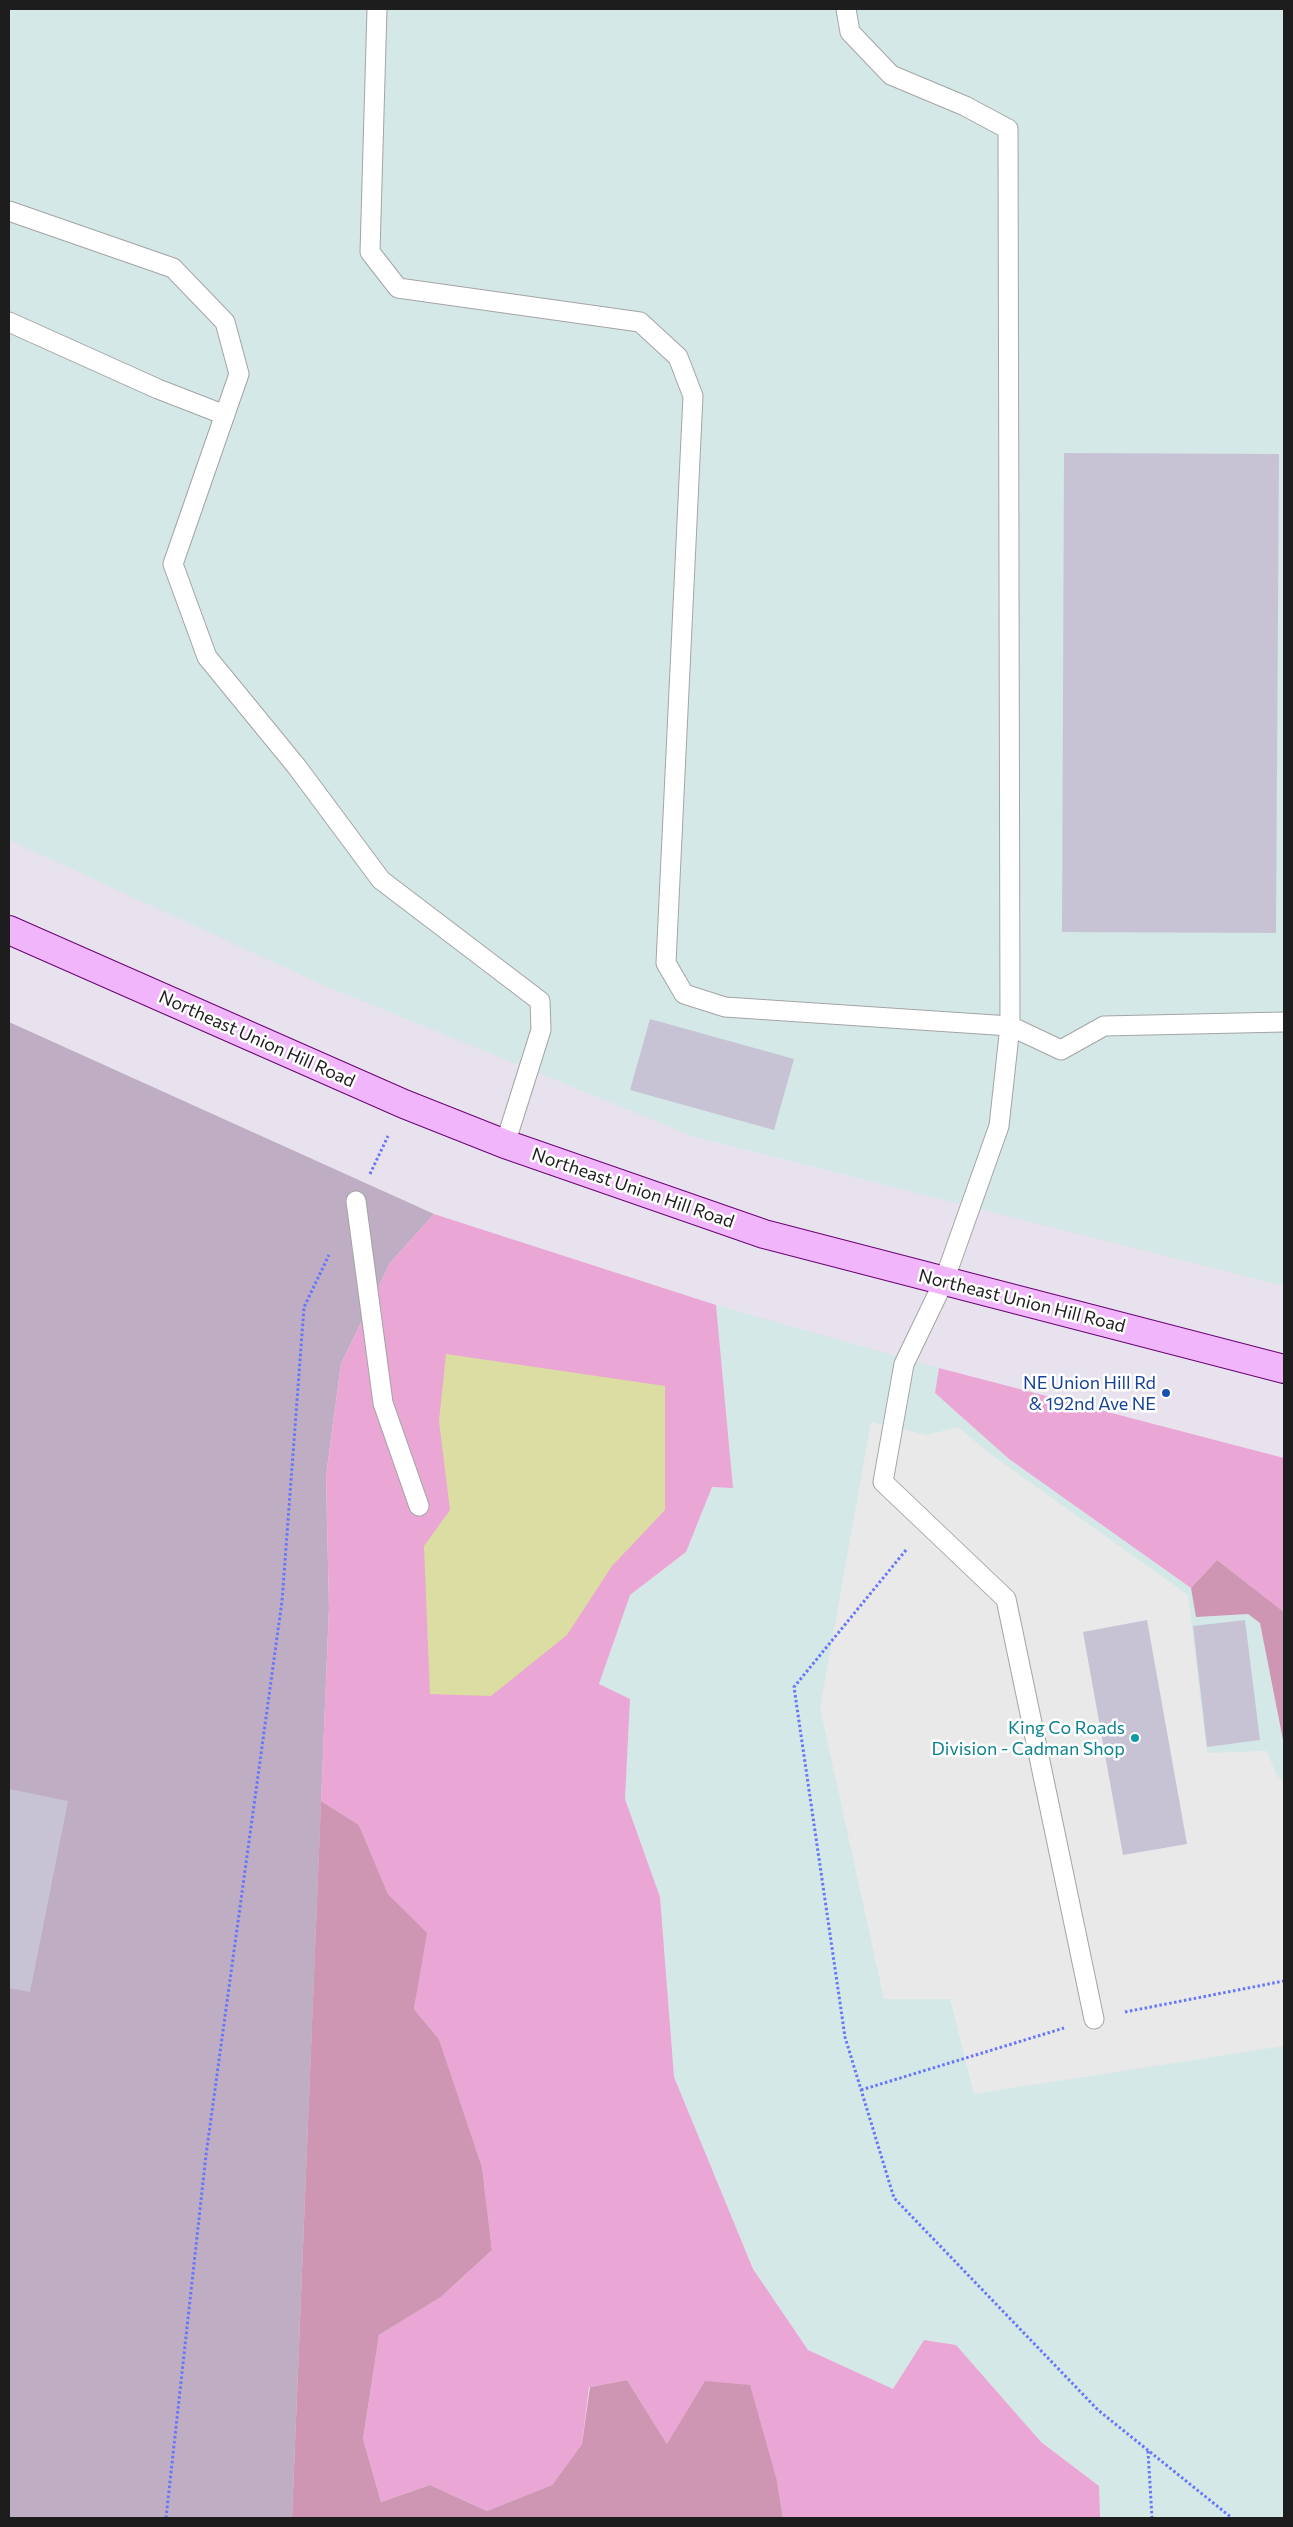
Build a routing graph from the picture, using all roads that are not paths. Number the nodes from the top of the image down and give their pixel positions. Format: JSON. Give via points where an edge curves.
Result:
{"nodes":[{"id":1,"x":377,"y":9,"type":"edge"},
{"id":2,"x":846,"y":9,"type":"edge"},
{"id":3,"x":9,"y":211,"type":"edge"},
{"id":4,"x":9,"y":322,"type":"edge"},
{"id":5,"x":225,"y":415,"type":"junction"},
{"id":6,"x":9,"y":930,"type":"edge"},
{"id":7,"x":1284,"y":1022,"type":"edge"},
{"id":8,"x":1010,"y":1026,"type":"junction"},
{"id":9,"x":505,"y":1144,"type":"junction"},
{"id":10,"x":356,"y":1201,"type":"road end"},
{"id":11,"x":944,"y":1281,"type":"junction"},
{"id":12,"x":1284,"y":1368,"type":"edge"},
{"id":13,"x":419,"y":1506,"type":"dead end"},
{"id":14,"x":1094,"y":2019,"type":"road end"}],
"edges":[{"from":1,"to":8,"type":"lane","via":[[370,252],[398,288],[640,322],[678,357],[693,396],[666,962],[684,994],[725,1006]]},
{"from":2,"to":8,"type":"lane","via":[[850,32],[891,75],[965,106],[1008,129]]},
{"from":3,"to":5,"type":"lane","via":[[174,268],[225,322],[239,374]]},
{"from":4,"to":5,"type":"lane","via":[[158,389]]},
{"from":5,"to":9,"type":"lane","via":[[174,564],[207,657],[297,767],[380,880],[540,1001],[541,1030]]},
{"from":6,"to":9,"type":"main road","name":"Northeast Union Hill Road","via":[[404,1104]]},
{"from":7,"to":8,"type":"lane","via":[[1104,1026],[1061,1050]]},
{"from":8,"to":11,"type":"lane","via":[[999,1126]]},
{"from":9,"to":11,"type":"main road","name":"Northeast Union Hill Road","via":[[764,1234]]},
{"from":10,"to":13,"type":"lane","via":[[383,1403]]},
{"from":11,"to":12,"type":"main road","name":"Northeast Union Hill Road"},
{"from":11,"to":14,"type":"lane","via":[[904,1364],[883,1482],[1006,1599]]}]}
